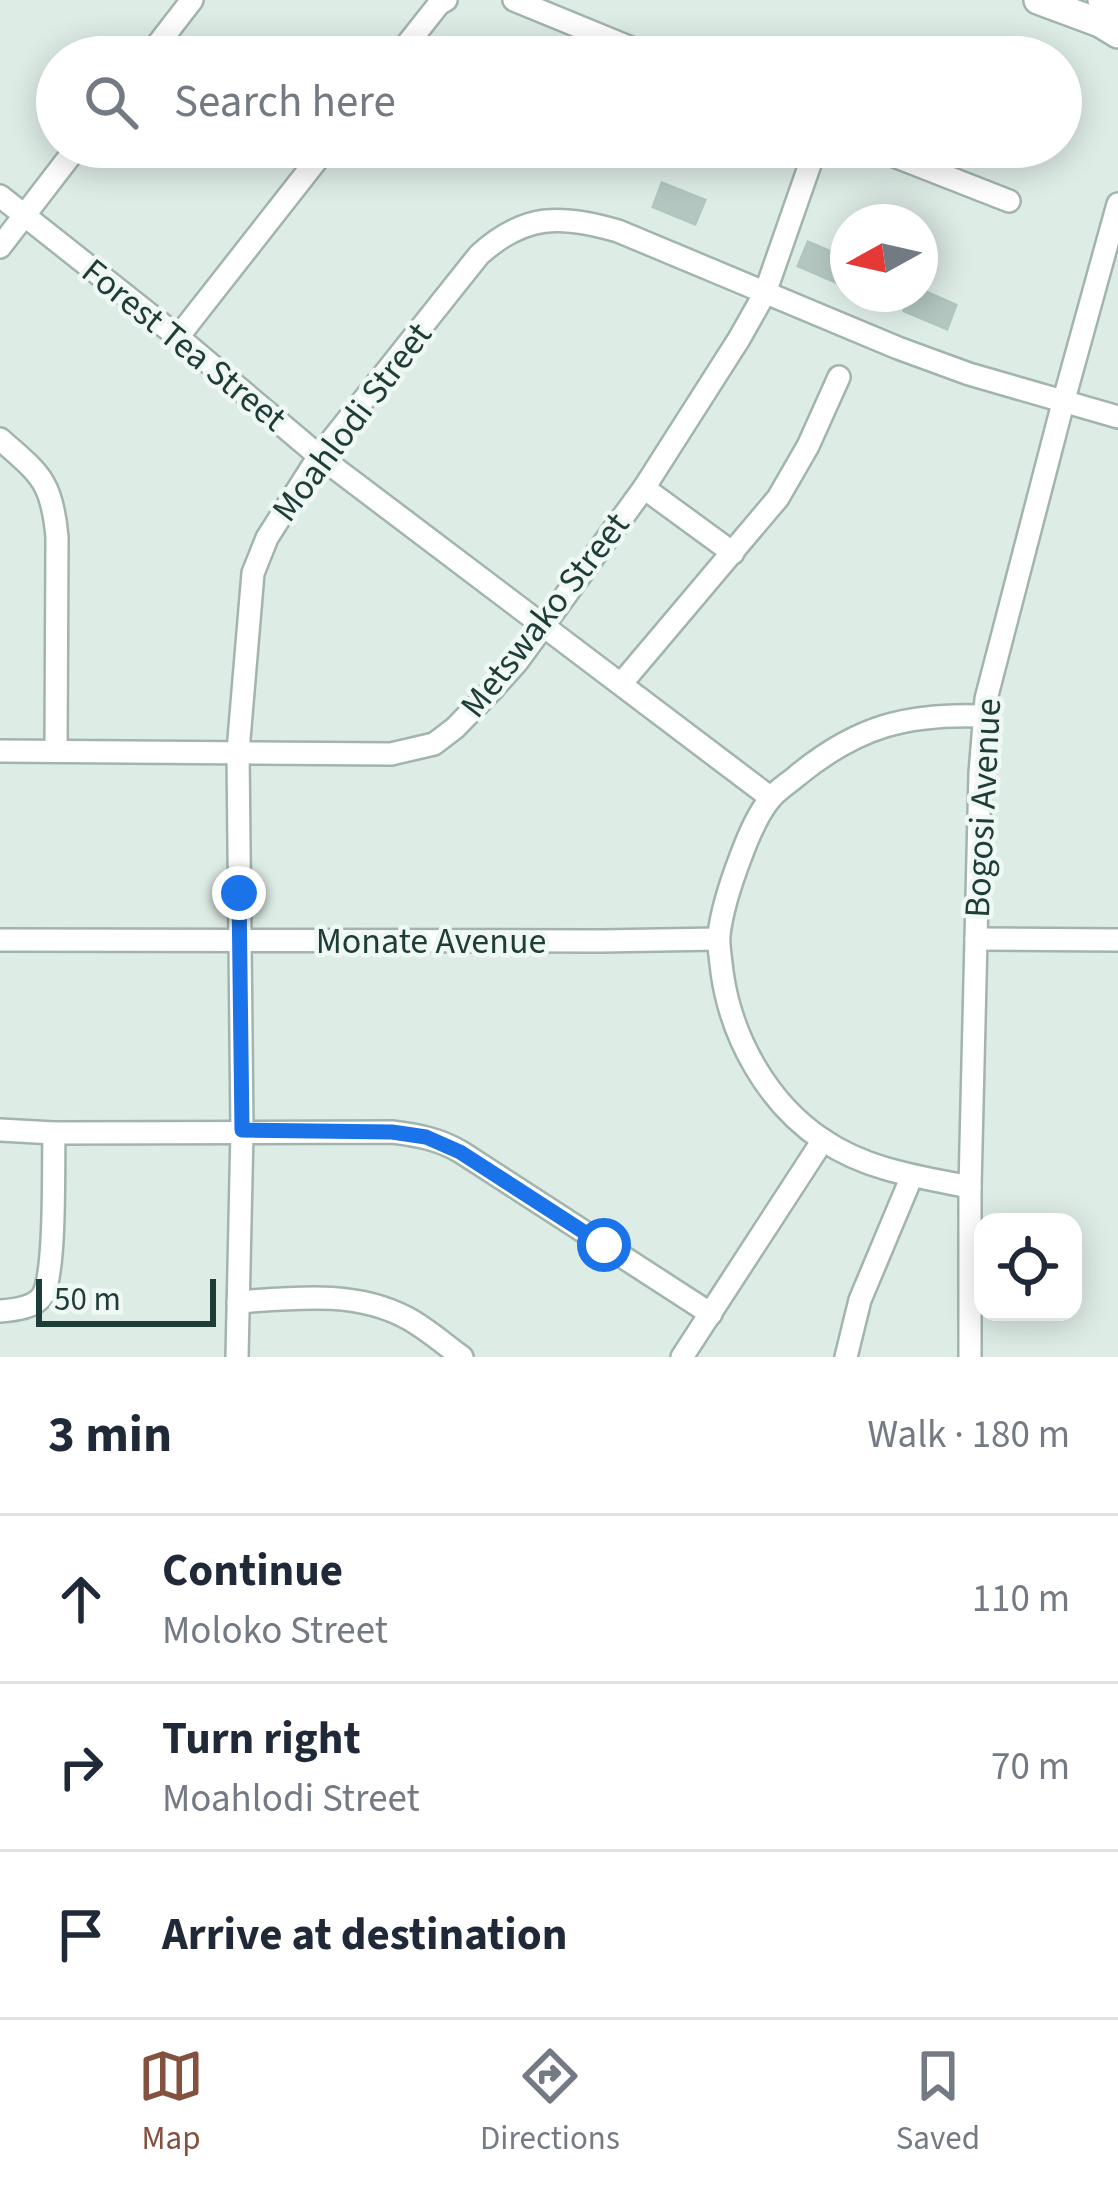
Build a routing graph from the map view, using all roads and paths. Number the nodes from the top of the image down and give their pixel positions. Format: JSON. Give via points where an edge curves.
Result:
{"nodes":[{"id":1,"x":192,"y":0,"type":"edge"},
{"id":2,"x":514,"y":0,"type":"edge"},
{"id":3,"x":1038,"y":0,"type":"edge"},
{"id":4,"x":1102,"y":0,"type":"edge"},
{"id":5,"x":443,"y":2,"type":"edge"},
{"id":6,"x":1118,"y":6,"type":"edge"},
{"id":7,"x":1118,"y":34,"type":"edge"},
{"id":8,"x":164,"y":36,"type":"edge"},
{"id":9,"x":415,"y":36,"type":"edge"},
{"id":10,"x":601,"y":36,"type":"edge"},
{"id":11,"x":61,"y":168,"type":"edge"},
{"id":12,"x":311,"y":168,"type":"edge"},
{"id":13,"x":809,"y":168,"type":"edge"},
{"id":14,"x":925,"y":168,"type":"edge"},
{"id":15,"x":0,"y":196,"type":"edge"},
{"id":16,"x":1009,"y":201,"type":"dead end"},
{"id":17,"x":1118,"y":204,"type":"edge"},
{"id":18,"x":24,"y":215,"type":"junction"},
{"id":19,"x":0,"y":247,"type":"edge"},
{"id":20,"x":765,"y":293,"type":"junction"},
{"id":21,"x":178,"y":338,"type":"junction"},
{"id":22,"x":839,"y":377,"type":"dead end"},
{"id":23,"x":1063,"y":403,"type":"junction"},
{"id":24,"x":1118,"y":417,"type":"edge"},
{"id":25,"x":0,"y":439,"type":"edge"},
{"id":26,"x":319,"y":456,"type":"junction"},
{"id":27,"x":644,"y":488,"type":"junction"},
{"id":28,"x":733,"y":553,"type":"junction"},
{"id":29,"x":543,"y":625,"type":"junction"},
{"id":30,"x":621,"y":684,"type":"junction"},
{"id":31,"x":985,"y":716,"type":"junction"},
{"id":32,"x":0,"y":751,"type":"edge"},
{"id":33,"x":238,"y":751,"type":"junction"},
{"id":34,"x":56,"y":752,"type":"junction"},
{"id":35,"x":770,"y":798,"type":"junction"},
{"id":36,"x":718,"y":939,"type":"junction"},
{"id":37,"x":976,"y":939,"type":"junction"},
{"id":38,"x":0,"y":940,"type":"edge"},
{"id":39,"x":1118,"y":940,"type":"edge"},
{"id":40,"x":239,"y":941,"type":"junction"},
{"id":41,"x":0,"y":1130,"type":"edge"},
{"id":42,"x":242,"y":1130,"type":"junction"},
{"id":43,"x":54,"y":1132,"type":"junction"},
{"id":44,"x":823,"y":1140,"type":"junction"},
{"id":45,"x":912,"y":1176,"type":"junction"},
{"id":46,"x":970,"y":1187,"type":"junction"},
{"id":47,"x":238,"y":1302,"type":"junction"},
{"id":48,"x":0,"y":1311,"type":"edge"},
{"id":49,"x":711,"y":1314,"type":"junction"},
{"id":50,"x":237,"y":1357,"type":"edge"},
{"id":51,"x":462,"y":1357,"type":"edge"},
{"id":52,"x":682,"y":1357,"type":"edge"},
{"id":53,"x":846,"y":1357,"type":"edge"},
{"id":54,"x":970,"y":1357,"type":"edge"}],
"edges":[{"from":1,"to":8,"type":"street"},
{"from":2,"to":10,"type":"street"},
{"from":3,"to":7,"type":"street"},
{"from":4,"to":6,"type":"street"},
{"from":5,"to":9,"type":"street"},
{"from":11,"to":18,"type":"street"},
{"from":12,"to":21,"type":"street"},
{"from":13,"to":20,"type":"street","name":"Metswako Street"},
{"from":14,"to":16,"type":"street"},
{"from":15,"to":18,"type":"street","name":"Forest Tea Street"},
{"from":17,"to":23,"type":"street","name":"Bogosi Avenue"},
{"from":18,"to":19,"type":"street"},
{"from":18,"to":21,"type":"street","name":"Forest Tea Street"},
{"from":20,"to":23,"type":"street","name":"Moahlodi Street"},
{"from":20,"to":26,"type":"street","name":"Moahlodi Street","via":[[588,222],[520,226],[479,255]]},
{"from":20,"to":27,"type":"street","name":"Metswako Street"},
{"from":21,"to":26,"type":"street","name":"Forest Tea Street"},
{"from":22,"to":28,"type":"street","via":[[778,498]]},
{"from":23,"to":24,"type":"street","name":"Moahlodi Street"},
{"from":23,"to":31,"type":"street","name":"Bogosi Avenue"},
{"from":25,"to":34,"type":"street","via":[[36,470],[54,503]]},
{"from":26,"to":29,"type":"street","name":"Forest Tea Street"},
{"from":26,"to":33,"type":"street","name":"Moahlodi Street","via":[[253,573]]},
{"from":27,"to":28,"type":"street"},
{"from":27,"to":29,"type":"street","name":"Metswako Street"},
{"from":28,"to":30,"type":"street"},
{"from":29,"to":30,"type":"street","name":"Forest Tea Street"},
{"from":29,"to":33,"type":"street","name":"Metswako Street","via":[[492,690],[434,744],[391,754]]},
{"from":30,"to":35,"type":"street","name":"Forest Tea Street"},
{"from":31,"to":35,"type":"street","via":[[885,724],[823,755]]},
{"from":31,"to":37,"type":"street","name":"Bogosi Avenue"},
{"from":32,"to":34,"type":"street","name":"Metswako Street"},
{"from":33,"to":34,"type":"street","name":"Metswako Street"},
{"from":33,"to":40,"type":"street","name":"Moahlodi Street"},
{"from":35,"to":36,"type":"street","via":[[728,890]]},
{"from":36,"to":40,"type":"street","name":"Monate Avenue"},
{"from":36,"to":44,"type":"street","via":[[725,990],[755,1067]]},
{"from":37,"to":39,"type":"street"},
{"from":37,"to":46,"type":"street","name":"Bogosi Avenue"},
{"from":38,"to":40,"type":"street","name":"Monate Avenue"},
{"from":40,"to":42,"type":"street","name":"Moahlodi Street"},
{"from":41,"to":43,"type":"street"},
{"from":42,"to":43,"type":"street"},
{"from":42,"to":47,"type":"street","name":"Moahlodi Street"},
{"from":42,"to":49,"type":"street","via":[[392,1132],[445,1143]]},
{"from":43,"to":48,"type":"street","via":[[45,1291],[27,1306]]},
{"from":44,"to":45,"type":"street"},
{"from":44,"to":49,"type":"street"},
{"from":45,"to":46,"type":"street"},
{"from":45,"to":53,"type":"street","via":[[860,1300]]},
{"from":46,"to":54,"type":"street","name":"Bogosi Avenue"},
{"from":47,"to":50,"type":"street","name":"Moahlodi Street"},
{"from":47,"to":51,"type":"street","via":[[367,1302],[408,1318]]},
{"from":49,"to":52,"type":"street"}]}
